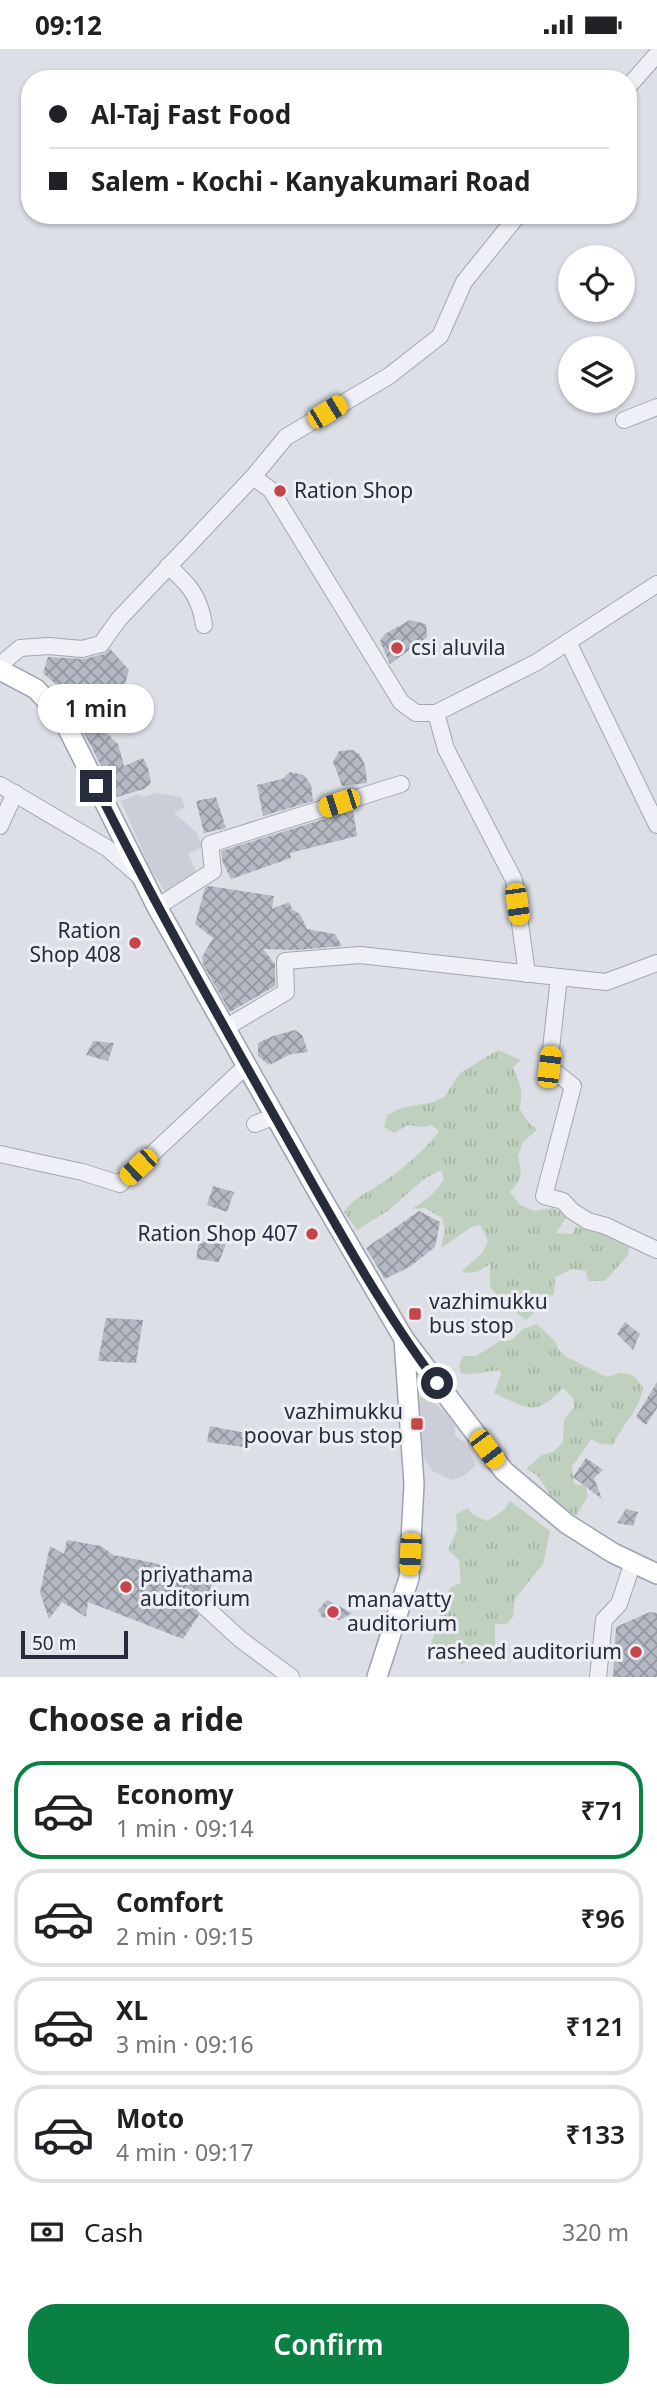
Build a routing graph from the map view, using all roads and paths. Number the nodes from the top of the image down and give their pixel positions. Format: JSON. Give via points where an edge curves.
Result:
{"nodes":[{"id":1,"x":657,"y":54,"type":"edge"},
{"id":2,"x":637,"y":77,"type":"edge"},
{"id":3,"x":511,"y":224,"type":"edge"},
{"id":4,"x":657,"y":407,"type":"edge"},
{"id":5,"x":624,"y":420,"type":"dead end"},
{"id":6,"x":253,"y":477,"type":"junction"},
{"id":7,"x":168,"y":566,"type":"junction"},
{"id":8,"x":657,"y":584,"type":"edge"},
{"id":9,"x":204,"y":625,"type":"dead end"},
{"id":10,"x":568,"y":642,"type":"junction"},
{"id":11,"x":0,"y":667,"type":"edge"},
{"id":12,"x":436,"y":713,"type":"junction"},
{"id":13,"x":401,"y":784,"type":"dead end"},
{"id":14,"x":7,"y":790,"type":"edge"},
{"id":15,"x":657,"y":825,"type":"edge"},
{"id":16,"x":0,"y":826,"type":"edge"},
{"id":17,"x":142,"y":878,"type":"junction"},
{"id":18,"x":157,"y":907,"type":"junction"},
{"id":19,"x":657,"y":963,"type":"edge"},
{"id":20,"x":527,"y":974,"type":"junction"},
{"id":21,"x":559,"y":977,"type":"junction"},
{"id":22,"x":225,"y":1028,"type":"junction"},
{"id":23,"x":246,"y":1066,"type":"junction"},
{"id":24,"x":275,"y":1116,"type":"junction"},
{"id":25,"x":255,"y":1124,"type":"dead end"},
{"id":26,"x":0,"y":1154,"type":"edge"},
{"id":27,"x":657,"y":1250,"type":"edge"},
{"id":28,"x":404,"y":1339,"type":"junction"},
{"id":29,"x":633,"y":1562,"type":"junction"},
{"id":30,"x":657,"y":1574,"type":"edge"},
{"id":31,"x":203,"y":1605,"type":"dead end"},
{"id":32,"x":291,"y":1677,"type":"edge"},
{"id":33,"x":377,"y":1677,"type":"edge"},
{"id":34,"x":598,"y":1677,"type":"edge"}],
"edges":[{"from":1,"to":2,"type":"street"},
{"from":3,"to":6,"type":"street","via":[[464,282],[440,337],[389,376],[286,437]]},
{"from":4,"to":5,"type":"street"},
{"from":6,"to":7,"type":"street"},
{"from":6,"to":12,"type":"street","via":[[271,490],[401,702],[416,713]]},
{"from":7,"to":9,"type":"street","via":[[188,583]]},
{"from":7,"to":11,"type":"street","via":[[101,644],[82,649],[20,648]]},
{"from":8,"to":10,"type":"street"},
{"from":10,"to":12,"type":"street"},
{"from":10,"to":15,"type":"street"},
{"from":11,"to":17,"type":"main road","via":[[36,689],[62,717]]},
{"from":12,"to":20,"type":"street","via":[[446,749],[514,880]]},
{"from":13,"to":18,"type":"street","via":[[210,844],[214,871]]},
{"from":14,"to":16,"type":"street"},
{"from":14,"to":17,"type":"street","via":[[107,848]]},
{"from":17,"to":18,"type":"main road"},
{"from":18,"to":22,"type":"main road"},
{"from":19,"to":21,"type":"street","via":[[606,982]]},
{"from":20,"to":21,"type":"street"},
{"from":20,"to":22,"type":"street","via":[[360,955],[285,961],[286,992]]},
{"from":21,"to":27,"type":"street","via":[[549,1067],[573,1086],[544,1196],[563,1201],[588,1221]]},
{"from":22,"to":23,"type":"main road"},
{"from":23,"to":24,"type":"main road"},
{"from":23,"to":26,"type":"street","via":[[120,1184]]},
{"from":24,"to":25,"type":"street"},
{"from":24,"to":28,"type":"main road"},
{"from":28,"to":29,"type":"main road","via":[[504,1471],[567,1524]]},
{"from":28,"to":33,"type":"main road","via":[[414,1484],[409,1578]]},
{"from":29,"to":30,"type":"main road"},
{"from":29,"to":34,"type":"street","via":[[619,1604],[604,1620]]},
{"from":31,"to":32,"type":"street"}]}
